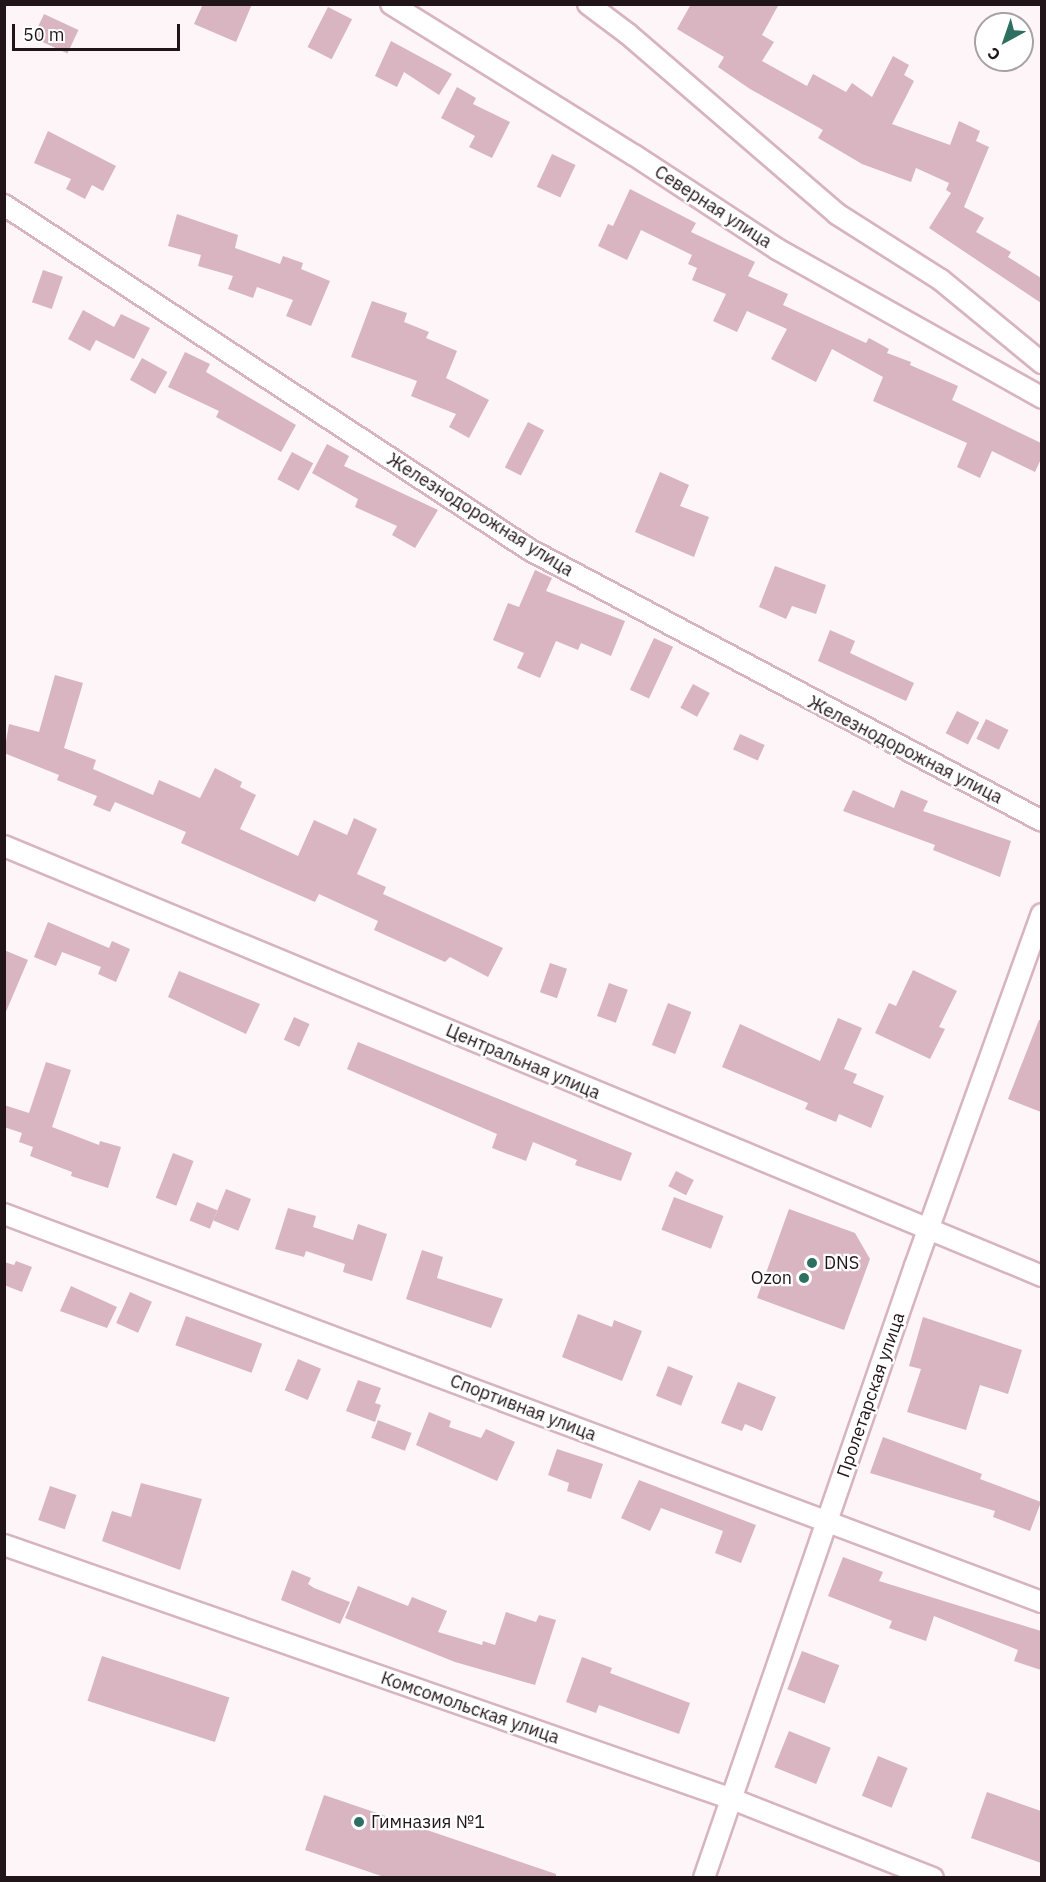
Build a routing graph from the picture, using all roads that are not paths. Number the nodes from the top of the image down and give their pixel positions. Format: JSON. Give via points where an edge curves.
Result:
{"nodes":[{"id":1,"x":391,"y":4,"type":"edge"},
{"id":2,"x":588,"y":4,"type":"edge"},
{"id":3,"x":4,"y":205,"type":"edge"},
{"id":4,"x":1041,"y":363,"type":"edge"},
{"id":5,"x":1041,"y":398,"type":"edge"},
{"id":6,"x":1041,"y":821,"type":"edge"},
{"id":7,"x":4,"y":846,"type":"edge"},
{"id":8,"x":1041,"y":914,"type":"edge"},
{"id":9,"x":4,"y":1214,"type":"edge"},
{"id":10,"x":929,"y":1231,"type":"junction"},
{"id":11,"x":1041,"y":1276,"type":"edge"},
{"id":12,"x":828,"y":1522,"type":"junction"},
{"id":13,"x":4,"y":1545,"type":"edge"},
{"id":14,"x":1041,"y":1602,"type":"edge"},
{"id":15,"x":732,"y":1799,"type":"junction"},
{"id":16,"x":704,"y":1878,"type":"edge"},
{"id":17,"x":933,"y":1878,"type":"edge"}],
"edges":[{"from":1,"to":5,"type":"street","name":"Северная улица","via":[[777,249]]},
{"from":2,"to":4,"type":"street","via":[[837,214],[942,280]]},
{"from":3,"to":6,"type":"street","name":"Железнодорожная улица","via":[[530,550]]},
{"from":7,"to":10,"type":"street","name":"Центральная улица"},
{"from":8,"to":10,"type":"street","name":"Пролетарская улица"},
{"from":9,"to":12,"type":"street","name":"Спортивная улица"},
{"from":10,"to":11,"type":"street","name":"Центральная улица"},
{"from":10,"to":12,"type":"street","name":"Пролетарская улица"},
{"from":12,"to":14,"type":"street","name":"Спортивная улица"},
{"from":12,"to":15,"type":"street","name":"Пролетарская улица"},
{"from":13,"to":15,"type":"street","name":"Комсомольская улица"},
{"from":15,"to":16,"type":"street","name":"Пролетарская улица"},
{"from":15,"to":17,"type":"street","name":"Комсомольская улица"}]}
